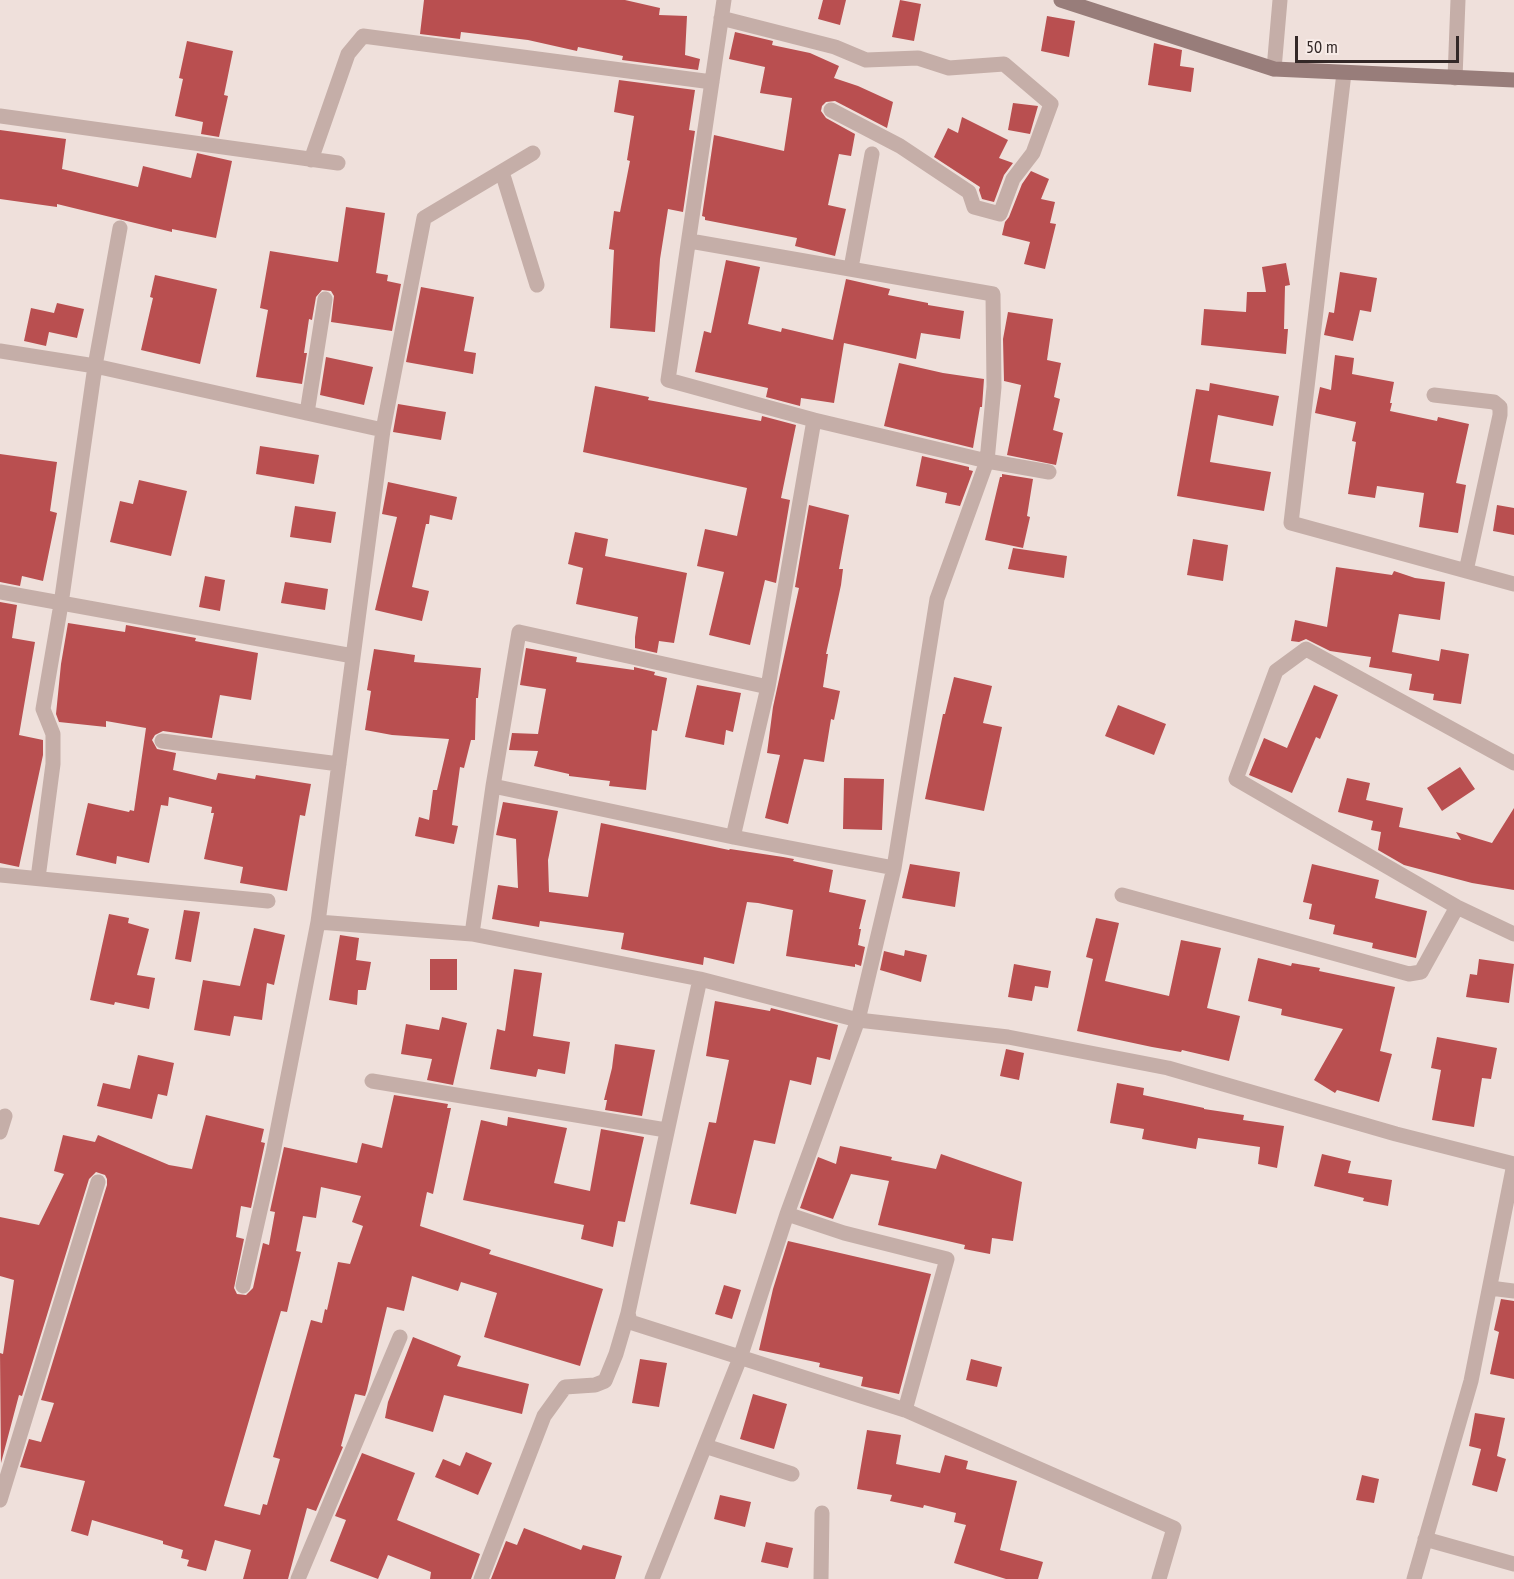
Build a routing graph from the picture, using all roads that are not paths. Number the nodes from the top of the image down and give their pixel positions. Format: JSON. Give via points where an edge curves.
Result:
{"nodes":[{"id":1,"x":724,"y":0,"type":"edge"},
{"id":2,"x":1060,"y":0,"type":"edge"},
{"id":3,"x":1280,"y":0,"type":"edge"},
{"id":4,"x":1458,"y":0,"type":"edge"},
{"id":5,"x":721,"y":18,"type":"junction"},
{"id":6,"x":1274,"y":69,"type":"junction"},
{"id":7,"x":1344,"y":73,"type":"junction"},
{"id":8,"x":1455,"y":78,"type":"junction"},
{"id":9,"x":1514,"y":80,"type":"edge"},
{"id":10,"x":712,"y":82,"type":"junction"},
{"id":11,"x":831,"y":110,"type":"dead end"},
{"id":12,"x":0,"y":116,"type":"edge"},
{"id":13,"x":533,"y":153,"type":"dead end"},
{"id":14,"x":872,"y":154,"type":"dead end"},
{"id":15,"x":311,"y":160,"type":"junction"},
{"id":16,"x":338,"y":164,"type":"dead end"},
{"id":17,"x":502,"y":172,"type":"junction"},
{"id":18,"x":120,"y":228,"type":"dead end"},
{"id":19,"x":690,"y":241,"type":"junction"},
{"id":20,"x":851,"y":268,"type":"junction"},
{"id":21,"x":537,"y":285,"type":"dead end"},
{"id":22,"x":325,"y":299,"type":"dead end"},
{"id":23,"x":0,"y":351,"type":"edge"},
{"id":24,"x":95,"y":366,"type":"junction"},
{"id":25,"x":1434,"y":395,"type":"dead end"},
{"id":26,"x":306,"y":413,"type":"junction"},
{"id":27,"x":814,"y":420,"type":"junction"},
{"id":28,"x":383,"y":430,"type":"junction"},
{"id":29,"x":987,"y":461,"type":"junction"},
{"id":30,"x":1049,"y":472,"type":"dead end"},
{"id":31,"x":1466,"y":571,"type":"junction"},
{"id":32,"x":1514,"y":584,"type":"edge"},
{"id":33,"x":0,"y":592,"type":"edge"},
{"id":34,"x":61,"y":604,"type":"junction"},
{"id":35,"x":353,"y":657,"type":"junction"},
{"id":36,"x":768,"y":687,"type":"junction"},
{"id":37,"x":162,"y":741,"type":"dead end"},
{"id":38,"x":1514,"y":763,"type":"edge"},
{"id":39,"x":339,"y":764,"type":"junction"},
{"id":40,"x":493,"y":786,"type":"junction"},
{"id":41,"x":733,"y":837,"type":"junction"},
{"id":42,"x":894,"y":868,"type":"junction"},
{"id":43,"x":0,"y":875,"type":"edge"},
{"id":44,"x":38,"y":878,"type":"junction"},
{"id":45,"x":1122,"y":895,"type":"dead end"},
{"id":46,"x":268,"y":901,"type":"dead end"},
{"id":47,"x":1457,"y":907,"type":"junction"},
{"id":48,"x":318,"y":922,"type":"junction"},
{"id":49,"x":472,"y":934,"type":"junction"},
{"id":50,"x":1514,"y":934,"type":"edge"},
{"id":51,"x":700,"y":979,"type":"junction"},
{"id":52,"x":858,"y":1020,"type":"junction"},
{"id":53,"x":372,"y":1081,"type":"dead end"},
{"id":54,"x":5,"y":1116,"type":"dead end"},
{"id":55,"x":666,"y":1130,"type":"junction"},
{"id":56,"x":0,"y":1132,"type":"edge"},
{"id":57,"x":98,"y":1182,"type":"dead end"},
{"id":58,"x":787,"y":1214,"type":"junction"},
{"id":59,"x":243,"y":1286,"type":"dead end"},
{"id":60,"x":1490,"y":1288,"type":"junction"},
{"id":61,"x":1514,"y":1291,"type":"edge"},
{"id":62,"x":628,"y":1313,"type":"junction"},
{"id":63,"x":400,"y":1337,"type":"dead end"},
{"id":64,"x":740,"y":1358,"type":"junction"},
{"id":65,"x":905,"y":1410,"type":"junction"},
{"id":66,"x":705,"y":1446,"type":"junction"},
{"id":67,"x":792,"y":1474,"type":"dead end"},
{"id":68,"x":0,"y":1500,"type":"edge"},
{"id":69,"x":822,"y":1513,"type":"dead end"},
{"id":70,"x":1425,"y":1539,"type":"junction"},
{"id":71,"x":1514,"y":1564,"type":"edge"},
{"id":72,"x":298,"y":1579,"type":"edge"},
{"id":73,"x":481,"y":1579,"type":"edge"},
{"id":74,"x":652,"y":1579,"type":"edge"},
{"id":75,"x":821,"y":1579,"type":"edge"},
{"id":76,"x":1159,"y":1579,"type":"edge"},
{"id":77,"x":1414,"y":1579,"type":"edge"}],
"edges":[{"from":1,"to":5,"type":"street"},
{"from":2,"to":6,"type":"main road"},
{"from":3,"to":6,"type":"street"},
{"from":4,"to":8,"type":"street"},
{"from":5,"to":10,"type":"street"},
{"from":5,"to":11,"type":"street","via":[[835,47],[866,60],[918,58],[949,68],[1004,64],[1051,104],[1033,153],[1013,179],[1000,214],[974,207],[969,192],[900,146]]},
{"from":6,"to":7,"type":"main road"},
{"from":7,"to":8,"type":"main road"},
{"from":7,"to":31,"type":"street","via":[[1291,523]]},
{"from":8,"to":9,"type":"main road"},
{"from":10,"to":15,"type":"street","via":[[363,36],[348,54]]},
{"from":10,"to":19,"type":"street"},
{"from":12,"to":15,"type":"street"},
{"from":13,"to":17,"type":"street"},
{"from":14,"to":20,"type":"street"},
{"from":15,"to":16,"type":"street"},
{"from":17,"to":21,"type":"street"},
{"from":17,"to":28,"type":"street","via":[[424,218]]},
{"from":18,"to":24,"type":"street"},
{"from":19,"to":20,"type":"street"},
{"from":19,"to":27,"type":"street","via":[[668,380]]},
{"from":20,"to":29,"type":"street","via":[[993,294],[994,387]]},
{"from":22,"to":26,"type":"street"},
{"from":23,"to":24,"type":"street"},
{"from":24,"to":26,"type":"street"},
{"from":24,"to":34,"type":"street"},
{"from":25,"to":31,"type":"street","via":[[1500,406]]},
{"from":26,"to":28,"type":"street"},
{"from":27,"to":29,"type":"street"},
{"from":27,"to":36,"type":"street"},
{"from":28,"to":35,"type":"street"},
{"from":29,"to":30,"type":"street"},
{"from":29,"to":42,"type":"street","via":[[937,599]]},
{"from":31,"to":32,"type":"street"},
{"from":33,"to":34,"type":"street"},
{"from":34,"to":35,"type":"street"},
{"from":34,"to":44,"type":"street","via":[[44,709],[53,734],[54,764]]},
{"from":35,"to":39,"type":"street"},
{"from":36,"to":40,"type":"street","via":[[519,632]]},
{"from":36,"to":41,"type":"street"},
{"from":37,"to":39,"type":"street"},
{"from":38,"to":47,"type":"street","via":[[1306,649],[1276,671],[1236,779]]},
{"from":39,"to":48,"type":"street"},
{"from":40,"to":41,"type":"street"},
{"from":40,"to":49,"type":"street"},
{"from":41,"to":42,"type":"street"},
{"from":42,"to":52,"type":"street"},
{"from":43,"to":44,"type":"street"},
{"from":44,"to":46,"type":"street"},
{"from":45,"to":47,"type":"street","via":[[1409,974],[1421,972]]},
{"from":47,"to":50,"type":"street"},
{"from":48,"to":49,"type":"street"},
{"from":48,"to":59,"type":"street"},
{"from":49,"to":51,"type":"street"},
{"from":51,"to":52,"type":"street"},
{"from":51,"to":55,"type":"street"},
{"from":52,"to":58,"type":"street"},
{"from":52,"to":60,"type":"street","via":[[1008,1037],[1168,1068],[1514,1164]]},
{"from":53,"to":55,"type":"street"},
{"from":54,"to":56,"type":"street"},
{"from":55,"to":62,"type":"street"},
{"from":57,"to":68,"type":"street"},
{"from":58,"to":64,"type":"street"},
{"from":58,"to":65,"type":"street","via":[[947,1259]]},
{"from":60,"to":61,"type":"street"},
{"from":60,"to":70,"type":"street","via":[[1471,1381]]},
{"from":62,"to":64,"type":"street","via":[[630,1322]]},
{"from":62,"to":73,"type":"street","via":[[605,1381],[565,1387],[544,1416]]},
{"from":63,"to":72,"type":"street"},
{"from":64,"to":65,"type":"street"},
{"from":64,"to":66,"type":"street"},
{"from":65,"to":76,"type":"street","via":[[1174,1528]]},
{"from":66,"to":67,"type":"street"},
{"from":66,"to":74,"type":"street"},
{"from":69,"to":75,"type":"street"},
{"from":70,"to":71,"type":"street"},
{"from":70,"to":77,"type":"street"}]}
